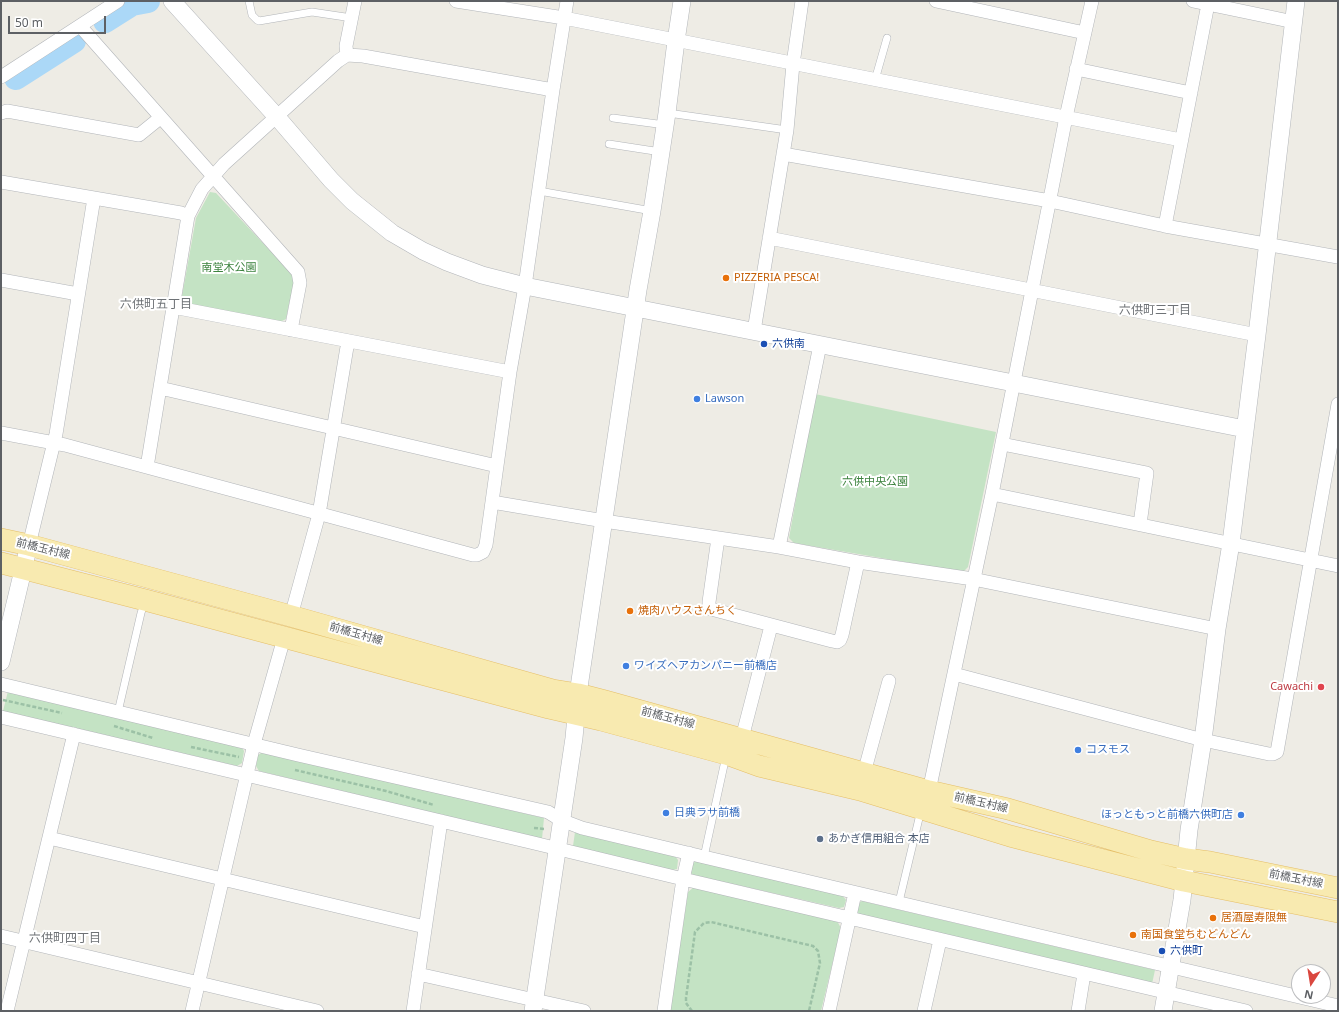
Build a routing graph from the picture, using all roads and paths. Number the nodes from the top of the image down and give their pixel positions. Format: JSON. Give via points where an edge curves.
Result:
{"nodes":[{"id":1,"x":118,"y":1,"type":"edge"},
{"id":2,"x":172,"y":1,"type":"edge"},
{"id":3,"x":249,"y":1,"type":"edge"},
{"id":4,"x":355,"y":1,"type":"edge"},
{"id":5,"x":457,"y":1,"type":"edge"},
{"id":6,"x":567,"y":1,"type":"edge"},
{"id":7,"x":682,"y":1,"type":"edge"},
{"id":8,"x":802,"y":1,"type":"edge"},
{"id":9,"x":936,"y":1,"type":"edge"},
{"id":10,"x":1092,"y":1,"type":"edge"},
{"id":11,"x":1193,"y":1,"type":"edge"},
{"id":12,"x":1296,"y":1,"type":"edge"},
{"id":13,"x":1208,"y":4,"type":"junction"},
{"id":14,"x":352,"y":18,"type":"junction"},
{"id":15,"x":564,"y":18,"type":"junction"},
{"id":16,"x":1294,"y":22,"type":"junction"},
{"id":17,"x":80,"y":26,"type":"junction"},
{"id":18,"x":1085,"y":33,"type":"junction"},
{"id":19,"x":887,"y":38,"type":"dead end"},
{"id":20,"x":676,"y":41,"type":"junction"},
{"id":21,"x":347,"y":55,"type":"junction"},
{"id":22,"x":793,"y":64,"type":"junction"},
{"id":23,"x":1076,"y":69,"type":"junction"},
{"id":24,"x":1,"y":77,"type":"edge"},
{"id":25,"x":875,"y":80,"type":"junction"},
{"id":26,"x":553,"y":90,"type":"junction"},
{"id":27,"x":1191,"y":93,"type":"junction"},
{"id":28,"x":1,"y":113,"type":"edge"},
{"id":29,"x":277,"y":117,"type":"junction"},
{"id":30,"x":1066,"y":117,"type":"junction"},
{"id":31,"x":160,"y":118,"type":"junction"},
{"id":32,"x":612,"y":118,"type":"dead end"},
{"id":33,"x":666,"y":119,"type":"junction"},
{"id":34,"x":787,"y":130,"type":"junction"},
{"id":35,"x":1181,"y":140,"type":"junction"},
{"id":36,"x":608,"y":144,"type":"dead end"},
{"id":37,"x":661,"y":152,"type":"junction"},
{"id":38,"x":783,"y":154,"type":"junction"},
{"id":39,"x":213,"y":176,"type":"junction"},
{"id":40,"x":1,"y":182,"type":"edge"},
{"id":41,"x":539,"y":191,"type":"junction"},
{"id":42,"x":94,"y":198,"type":"junction"},
{"id":43,"x":1050,"y":201,"type":"junction"},
{"id":44,"x":652,"y":211,"type":"junction"},
{"id":45,"x":188,"y":216,"type":"junction"},
{"id":46,"x":1165,"y":226,"type":"junction"},
{"id":47,"x":769,"y":238,"type":"junction"},
{"id":48,"x":1267,"y":244,"type":"junction"},
{"id":49,"x":1338,"y":257,"type":"edge"},
{"id":50,"x":1,"y":280,"type":"edge"},
{"id":51,"x":525,"y":286,"type":"junction"},
{"id":52,"x":1032,"y":291,"type":"junction"},
{"id":53,"x":78,"y":294,"type":"junction"},
{"id":54,"x":173,"y":307,"type":"junction"},
{"id":55,"x":636,"y":308,"type":"junction"},
{"id":56,"x":291,"y":330,"type":"junction"},
{"id":57,"x":754,"y":331,"type":"junction"},
{"id":58,"x":1257,"y":336,"type":"junction"},
{"id":59,"x":348,"y":341,"type":"junction"},
{"id":60,"x":820,"y":345,"type":"junction"},
{"id":61,"x":510,"y":372,"type":"junction"},
{"id":62,"x":1014,"y":383,"type":"junction"},
{"id":63,"x":160,"y":388,"type":"junction"},
{"id":64,"x":1338,"y":404,"type":"edge"},
{"id":65,"x":334,"y":428,"type":"junction"},
{"id":66,"x":1245,"y":429,"type":"junction"},
{"id":67,"x":1,"y":433,"type":"edge"},
{"id":68,"x":54,"y":443,"type":"junction"},
{"id":69,"x":1002,"y":444,"type":"junction"},
{"id":70,"x":497,"y":466,"type":"junction"},
{"id":71,"x":147,"y":467,"type":"junction"},
{"id":72,"x":992,"y":494,"type":"junction"},
{"id":73,"x":492,"y":502,"type":"junction"},
{"id":74,"x":319,"y":514,"type":"junction"},
{"id":75,"x":604,"y":521,"type":"junction"},
{"id":76,"x":1140,"y":524,"type":"junction"},
{"id":77,"x":718,"y":538,"type":"junction"},
{"id":78,"x":1,"y":539,"type":"edge"},
{"id":79,"x":1231,"y":543,"type":"junction"},
{"id":80,"x":29,"y":545,"type":"junction"},
{"id":81,"x":779,"y":547,"type":"junction"},
{"id":82,"x":1312,"y":561,"type":"junction"},
{"id":83,"x":858,"y":562,"type":"junction"},
{"id":84,"x":1,"y":563,"type":"edge"},
{"id":85,"x":1338,"y":566,"type":"edge"},
{"id":86,"x":23,"y":568,"type":"junction"},
{"id":87,"x":973,"y":579,"type":"junction"},
{"id":88,"x":145,"y":600,"type":"junction"},
{"id":89,"x":291,"y":616,"type":"junction"},
{"id":90,"x":771,"y":626,"type":"junction"},
{"id":91,"x":1217,"y":629,"type":"junction"},
{"id":92,"x":284,"y":638,"type":"junction"},
{"id":93,"x":1,"y":662,"type":"edge"},
{"id":94,"x":954,"y":674,"type":"junction"},
{"id":95,"x":889,"y":681,"type":"dead end"},
{"id":96,"x":1,"y":684,"type":"edge"},
{"id":97,"x":3,"y":700,"type":"dead end"},
{"id":98,"x":577,"y":704,"type":"junction"},
{"id":99,"x":118,"y":712,"type":"junction"},
{"id":100,"x":66,"y":714,"type":"dead end"},
{"id":101,"x":1,"y":716,"type":"edge"},
{"id":102,"x":113,"y":725,"type":"dead end"},
{"id":103,"x":74,"y":734,"type":"junction"},
{"id":104,"x":742,"y":738,"type":"junction"},
{"id":105,"x":154,"y":739,"type":"dead end"},
{"id":106,"x":1203,"y":740,"type":"junction"},
{"id":107,"x":254,"y":744,"type":"junction"},
{"id":108,"x":186,"y":746,"type":"dead end"},
{"id":109,"x":726,"y":754,"type":"junction"},
{"id":110,"x":298,"y":755,"type":"junction"},
{"id":111,"x":251,"y":759,"type":"junction"},
{"id":112,"x":864,"y":773,"type":"junction"},
{"id":113,"x":247,"y":775,"type":"junction"},
{"id":114,"x":422,"y":783,"type":"junction"},
{"id":115,"x":416,"y":800,"type":"junction"},
{"id":116,"x":925,"y":800,"type":"junction"},
{"id":117,"x":439,"y":806,"type":"dead end"},
{"id":118,"x":414,"y":814,"type":"junction"},
{"id":119,"x":561,"y":820,"type":"junction"},
{"id":120,"x":441,"y":821,"type":"junction"},
{"id":121,"x":530,"y":827,"type":"dead end"},
{"id":122,"x":545,"y":829,"type":"dead end"},
{"id":123,"x":49,"y":838,"type":"junction"},
{"id":124,"x":557,"y":849,"type":"junction"},
{"id":125,"x":689,"y":854,"type":"junction"},
{"id":126,"x":704,"y":857,"type":"junction"},
{"id":127,"x":1186,"y":859,"type":"junction"},
{"id":128,"x":223,"y":879,"type":"junction"},
{"id":129,"x":683,"y":879,"type":"junction"},
{"id":130,"x":1184,"y":881,"type":"junction"},
{"id":131,"x":1338,"y":888,"type":"edge"},
{"id":132,"x":855,"y":893,"type":"junction"},
{"id":133,"x":899,"y":902,"type":"junction"},
{"id":134,"x":1338,"y":912,"type":"edge"},
{"id":135,"x":850,"y":918,"type":"junction"},
{"id":136,"x":425,"y":926,"type":"junction"},
{"id":137,"x":1,"y":936,"type":"edge"},
{"id":138,"x":940,"y":940,"type":"junction"},
{"id":139,"x":23,"y":942,"type":"junction"},
{"id":140,"x":1170,"y":967,"type":"junction"},
{"id":141,"x":418,"y":974,"type":"junction"},
{"id":142,"x":1084,"y":974,"type":"junction"},
{"id":143,"x":199,"y":983,"type":"junction"},
{"id":144,"x":1166,"y":992,"type":"junction"},
{"id":145,"x":534,"y":1005,"type":"edge"},
{"id":146,"x":1338,"y":1006,"type":"edge"},
{"id":147,"x":7,"y":1011,"type":"edge"},
{"id":148,"x":192,"y":1011,"type":"edge"},
{"id":149,"x":317,"y":1011,"type":"edge"},
{"id":150,"x":413,"y":1011,"type":"edge"},
{"id":151,"x":584,"y":1011,"type":"edge"},
{"id":152,"x":664,"y":1011,"type":"edge"},
{"id":153,"x":692,"y":1011,"type":"edge"},
{"id":154,"x":809,"y":1011,"type":"edge"},
{"id":155,"x":829,"y":1011,"type":"edge"},
{"id":156,"x":926,"y":1011,"type":"edge"},
{"id":157,"x":1078,"y":1011,"type":"edge"},
{"id":158,"x":1163,"y":1011,"type":"edge"},
{"id":159,"x":1246,"y":1011,"type":"edge"}],
"edges":[{"from":1,"to":17,"type":"street"},
{"from":2,"to":29,"type":"street"},
{"from":3,"to":14,"type":"lane","via":[[252,15],[259,21],[312,12]]},
{"from":4,"to":14,"type":"street"},
{"from":5,"to":15,"type":"street"},
{"from":6,"to":15,"type":"street"},
{"from":7,"to":20,"type":"street"},
{"from":8,"to":22,"type":"street"},
{"from":9,"to":18,"type":"street"},
{"from":10,"to":18,"type":"street"},
{"from":11,"to":13,"type":"street"},
{"from":12,"to":16,"type":"street"},
{"from":13,"to":16,"type":"street"},
{"from":13,"to":27,"type":"street"},
{"from":14,"to":21,"type":"street","via":[[346,46]]},
{"from":15,"to":20,"type":"street"},
{"from":15,"to":26,"type":"street"},
{"from":16,"to":48,"type":"street"},
{"from":17,"to":24,"type":"street"},
{"from":17,"to":31,"type":"street"},
{"from":18,"to":23,"type":"street"},
{"from":19,"to":25,"type":"lane"},
{"from":20,"to":22,"type":"street"},
{"from":20,"to":33,"type":"street"},
{"from":21,"to":26,"type":"street"},
{"from":21,"to":29,"type":"street"},
{"from":22,"to":25,"type":"street"},
{"from":22,"to":34,"type":"street"},
{"from":23,"to":27,"type":"street"},
{"from":23,"to":30,"type":"street"},
{"from":25,"to":30,"type":"street"},
{"from":26,"to":41,"type":"street"},
{"from":27,"to":35,"type":"street"},
{"from":28,"to":31,"type":"street","via":[[139,134]]},
{"from":29,"to":39,"type":"street"},
{"from":29,"to":51,"type":"street","via":[[331,180],[352,201],[392,233],[447,262],[482,275]]},
{"from":30,"to":35,"type":"street"},
{"from":30,"to":43,"type":"street"},
{"from":31,"to":39,"type":"street"},
{"from":32,"to":33,"type":"lane"},
{"from":33,"to":34,"type":"lane"},
{"from":33,"to":37,"type":"street"},
{"from":34,"to":38,"type":"street"},
{"from":35,"to":46,"type":"street"},
{"from":36,"to":37,"type":"lane"},
{"from":37,"to":44,"type":"street"},
{"from":38,"to":43,"type":"street"},
{"from":38,"to":47,"type":"street"},
{"from":39,"to":45,"type":"street","via":[[202,189]]},
{"from":39,"to":56,"type":"street","via":[[298,272],[300,283]]},
{"from":40,"to":42,"type":"street"},
{"from":41,"to":44,"type":"lane"},
{"from":41,"to":51,"type":"street"},
{"from":42,"to":45,"type":"street"},
{"from":42,"to":53,"type":"street"},
{"from":43,"to":46,"type":"street"},
{"from":43,"to":52,"type":"street"},
{"from":44,"to":55,"type":"street"},
{"from":45,"to":54,"type":"street"},
{"from":46,"to":48,"type":"street"},
{"from":47,"to":52,"type":"street"},
{"from":47,"to":57,"type":"street"},
{"from":48,"to":49,"type":"street"},
{"from":48,"to":58,"type":"street"},
{"from":50,"to":53,"type":"street"},
{"from":51,"to":55,"type":"street"},
{"from":51,"to":61,"type":"street"},
{"from":52,"to":58,"type":"street"},
{"from":52,"to":62,"type":"street"},
{"from":53,"to":68,"type":"street"},
{"from":54,"to":56,"type":"street"},
{"from":54,"to":63,"type":"street"},
{"from":55,"to":57,"type":"street"},
{"from":55,"to":75,"type":"street"},
{"from":56,"to":59,"type":"street"},
{"from":57,"to":60,"type":"street"},
{"from":58,"to":66,"type":"street"},
{"from":59,"to":61,"type":"street"},
{"from":59,"to":65,"type":"street"},
{"from":60,"to":62,"type":"street"},
{"from":60,"to":81,"type":"street"},
{"from":61,"to":70,"type":"street"},
{"from":62,"to":66,"type":"street"},
{"from":62,"to":69,"type":"street"},
{"from":63,"to":65,"type":"street"},
{"from":63,"to":71,"type":"street"},
{"from":64,"to":82,"type":"street"},
{"from":65,"to":70,"type":"street"},
{"from":65,"to":74,"type":"street"},
{"from":66,"to":79,"type":"street"},
{"from":67,"to":68,"type":"street"},
{"from":68,"to":71,"type":"street"},
{"from":68,"to":80,"type":"street"},
{"from":69,"to":72,"type":"street"},
{"from":69,"to":76,"type":"street","via":[[1147,473]]},
{"from":70,"to":73,"type":"street"},
{"from":71,"to":74,"type":"street"},
{"from":72,"to":76,"type":"street"},
{"from":72,"to":87,"type":"street"},
{"from":73,"to":74,"type":"street","via":[[486,545],[483,552],[477,555]]},
{"from":73,"to":75,"type":"street"},
{"from":74,"to":89,"type":"street"},
{"from":75,"to":77,"type":"street"},
{"from":75,"to":98,"type":"street"},
{"from":76,"to":79,"type":"street"},
{"from":77,"to":81,"type":"street"},
{"from":77,"to":90,"type":"street","via":[[709,606],[715,611]]},
{"from":78,"to":80,"type":"main road","name":"前橋玉村線"},
{"from":79,"to":82,"type":"street"},
{"from":79,"to":91,"type":"street"},
{"from":80,"to":86,"type":"street"},
{"from":80,"to":89,"type":"main road","name":"前橋玉村線"},
{"from":81,"to":83,"type":"street"},
{"from":82,"to":85,"type":"street"},
{"from":82,"to":106,"type":"street","via":[[1277,752],[1269,754]]},
{"from":83,"to":87,"type":"street"},
{"from":83,"to":90,"type":"street","via":[[840,640],[832,641]]},
{"from":84,"to":86,"type":"main road","name":"前橋玉村線"},
{"from":86,"to":88,"type":"main road","name":"前橋玉村線"},
{"from":86,"to":93,"type":"street"},
{"from":87,"to":91,"type":"street"},
{"from":87,"to":94,"type":"street"},
{"from":88,"to":92,"type":"main road","name":"前橋玉村線"},
{"from":88,"to":99,"type":"lane"},
{"from":89,"to":98,"type":"main road","name":"前橋玉村線","via":[[553,690]]},
{"from":90,"to":104,"type":"street"},
{"from":91,"to":106,"type":"street"},
{"from":92,"to":98,"type":"main road","name":"前橋玉村線","via":[[549,708]]},
{"from":92,"to":107,"type":"street"},
{"from":94,"to":106,"type":"street"},
{"from":94,"to":116,"type":"street"},
{"from":95,"to":112,"type":"street"},
{"from":96,"to":99,"type":"street"},
{"from":97,"to":100,"type":"path"},
{"from":98,"to":104,"type":"main road","name":"前橋玉村線"},
{"from":98,"to":109,"type":"main road","name":"前橋玉村線"},
{"from":98,"to":119,"type":"street"},
{"from":99,"to":107,"type":"street"},
{"from":101,"to":103,"type":"street"},
{"from":102,"to":105,"type":"path"},
{"from":103,"to":113,"type":"street"},
{"from":103,"to":123,"type":"street"},
{"from":104,"to":112,"type":"main road","name":"前橋玉村線"},
{"from":106,"to":127,"type":"street"},
{"from":107,"to":110,"type":"street"},
{"from":107,"to":111,"type":"street"},
{"from":108,"to":111,"type":"path"},
{"from":109,"to":116,"type":"main road","name":"前橋玉村線","via":[[759,766],[860,790]]},
{"from":109,"to":126,"type":"lane"},
{"from":110,"to":114,"type":"street"},
{"from":110,"to":115,"type":"path","via":[[295,770]]},
{"from":111,"to":113,"type":"street"},
{"from":112,"to":116,"type":"main road","name":"前橋玉村線"},
{"from":113,"to":118,"type":"street"},
{"from":113,"to":128,"type":"street"},
{"from":114,"to":115,"type":"path"},
{"from":114,"to":119,"type":"street","via":[[548,812]]},
{"from":115,"to":117,"type":"path"},
{"from":115,"to":118,"type":"path"},
{"from":116,"to":127,"type":"main road","name":"前橋玉村線","via":[[1008,809]]},
{"from":116,"to":130,"type":"main road","name":"前橋玉村線","via":[[1010,836]]},
{"from":116,"to":133,"type":"lane"},
{"from":118,"to":120,"type":"street"},
{"from":119,"to":124,"type":"street"},
{"from":119,"to":125,"type":"street","via":[[582,828]]},
{"from":120,"to":124,"type":"street"},
{"from":120,"to":136,"type":"street"},
{"from":121,"to":122,"type":"path"},
{"from":123,"to":128,"type":"street"},
{"from":123,"to":139,"type":"street"},
{"from":124,"to":129,"type":"street"},
{"from":124,"to":145,"type":"street"},
{"from":125,"to":126,"type":"street"},
{"from":125,"to":129,"type":"street"},
{"from":126,"to":132,"type":"street"},
{"from":127,"to":130,"type":"street"},
{"from":127,"to":131,"type":"main road","name":"前橋玉村線"},
{"from":128,"to":136,"type":"street"},
{"from":128,"to":143,"type":"street"},
{"from":129,"to":135,"type":"street"},
{"from":129,"to":152,"type":"street"},
{"from":130,"to":134,"type":"main road","name":"前橋玉村線"},
{"from":130,"to":140,"type":"street"},
{"from":132,"to":133,"type":"street"},
{"from":132,"to":135,"type":"street"},
{"from":133,"to":140,"type":"street"},
{"from":135,"to":138,"type":"street"},
{"from":135,"to":155,"type":"street"},
{"from":136,"to":141,"type":"street"},
{"from":137,"to":139,"type":"street"},
{"from":138,"to":142,"type":"street"},
{"from":138,"to":156,"type":"street"},
{"from":139,"to":143,"type":"street"},
{"from":139,"to":147,"type":"street"},
{"from":140,"to":144,"type":"street"},
{"from":140,"to":146,"type":"street"},
{"from":141,"to":145,"type":"street"},
{"from":141,"to":150,"type":"street"},
{"from":142,"to":144,"type":"street"},
{"from":142,"to":157,"type":"street"},
{"from":143,"to":148,"type":"street"},
{"from":143,"to":149,"type":"street"},
{"from":144,"to":158,"type":"street"},
{"from":144,"to":159,"type":"street"},
{"from":145,"to":151,"type":"street"},
{"from":153,"to":154,"type":"path","via":[[686,1003],[686,998],[695,932],[704,923],[711,922],[813,946],[818,951],[820,963]]}]}
